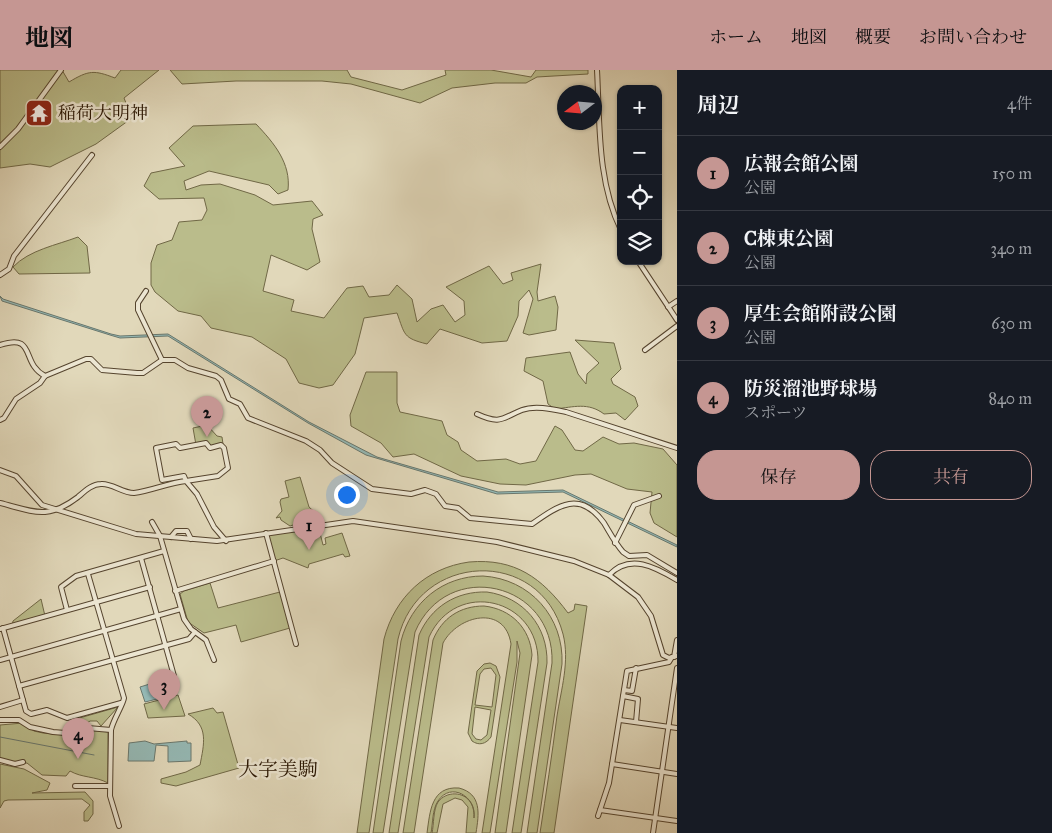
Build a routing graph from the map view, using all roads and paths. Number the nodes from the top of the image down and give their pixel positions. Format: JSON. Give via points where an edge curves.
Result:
{"nodes":[{"id":1,"x":61,"y":70,"type":"edge"},
{"id":2,"x":597,"y":70,"type":"edge"},
{"id":3,"x":0,"y":146,"type":"edge"},
{"id":4,"x":92,"y":155,"type":"dead end"},
{"id":5,"x":617,"y":220,"type":"edge"},
{"id":6,"x":641,"y":265,"type":"edge"},
{"id":7,"x":0,"y":275,"type":"edge"},
{"id":8,"x":146,"y":292,"type":"dead end"},
{"id":9,"x":677,"y":301,"type":"edge"},
{"id":10,"x":668,"y":307,"type":"junction"},
{"id":11,"x":677,"y":320,"type":"edge"},
{"id":12,"x":677,"y":326,"type":"edge"},
{"id":13,"x":0,"y":345,"type":"edge"},
{"id":14,"x":645,"y":350,"type":"dead end"},
{"id":15,"x":162,"y":360,"type":"junction"},
{"id":16,"x":46,"y":376,"type":"junction"},
{"id":17,"x":477,"y":414,"type":"dead end"},
{"id":18,"x":0,"y":420,"type":"edge"},
{"id":19,"x":677,"y":448,"type":"edge"},
{"id":20,"x":0,"y":470,"type":"edge"},
{"id":21,"x":162,"y":480,"type":"junction"},
{"id":22,"x":186,"y":481,"type":"junction"},
{"id":23,"x":158,"y":486,"type":"junction"},
{"id":24,"x":659,"y":496,"type":"dead end"},
{"id":25,"x":0,"y":503,"type":"edge"},
{"id":26,"x":58,"y":511,"type":"junction"},
{"id":27,"x":152,"y":522,"type":"dead end"},
{"id":28,"x":266,"y":533,"type":"junction"},
{"id":29,"x":160,"y":536,"type":"junction"},
{"id":30,"x":171,"y":537,"type":"junction"},
{"id":31,"x":191,"y":539,"type":"junction"},
{"id":32,"x":226,"y":540,"type":"junction"},
{"id":33,"x":615,"y":543,"type":"junction"},
{"id":34,"x":164,"y":551,"type":"junction"},
{"id":35,"x":141,"y":558,"type":"junction"},
{"id":36,"x":274,"y":561,"type":"junction"},
{"id":37,"x":677,"y":573,"type":"edge"},
{"id":38,"x":88,"y":574,"type":"junction"},
{"id":39,"x":609,"y":576,"type":"junction"},
{"id":40,"x":677,"y":580,"type":"edge"},
{"id":41,"x":150,"y":587,"type":"junction"},
{"id":42,"x":175,"y":591,"type":"junction"},
{"id":43,"x":96,"y":602,"type":"junction"},
{"id":44,"x":181,"y":609,"type":"junction"},
{"id":45,"x":67,"y":610,"type":"junction"},
{"id":46,"x":158,"y":616,"type":"junction"},
{"id":47,"x":1,"y":629,"type":"edge"},
{"id":48,"x":104,"y":630,"type":"junction"},
{"id":49,"x":195,"y":632,"type":"junction"},
{"id":50,"x":677,"y":640,"type":"edge"},
{"id":51,"x":296,"y":644,"type":"dead end"},
{"id":52,"x":166,"y":645,"type":"junction"},
{"id":53,"x":11,"y":657,"type":"junction"},
{"id":54,"x":674,"y":657,"type":"edge"},
{"id":55,"x":0,"y":660,"type":"edge"},
{"id":56,"x":112,"y":660,"type":"junction"},
{"id":57,"x":214,"y":660,"type":"dead end"},
{"id":58,"x":636,"y":668,"type":"junction"},
{"id":59,"x":677,"y":668,"type":"edge"},
{"id":60,"x":174,"y":676,"type":"dead end"},
{"id":61,"x":676,"y":680,"type":"edge"},
{"id":62,"x":19,"y":686,"type":"junction"},
{"id":63,"x":624,"y":690,"type":"junction"},
{"id":64,"x":623,"y":696,"type":"junction"},
{"id":65,"x":23,"y":700,"type":"junction"},
{"id":66,"x":124,"y":702,"type":"junction"},
{"id":67,"x":0,"y":707,"type":"edge"},
{"id":68,"x":0,"y":720,"type":"edge"},
{"id":69,"x":620,"y":720,"type":"junction"},
{"id":70,"x":636,"y":722,"type":"junction"},
{"id":71,"x":668,"y":726,"type":"junction"},
{"id":72,"x":677,"y":728,"type":"edge"},
{"id":73,"x":111,"y":730,"type":"junction"},
{"id":74,"x":0,"y":760,"type":"edge"},
{"id":75,"x":23,"y":762,"type":"dead end"},
{"id":76,"x":612,"y":764,"type":"junction"},
{"id":77,"x":662,"y":772,"type":"junction"},
{"id":78,"x":677,"y":774,"type":"edge"},
{"id":79,"x":75,"y":786,"type":"dead end"},
{"id":80,"x":109,"y":786,"type":"junction"},
{"id":81,"x":600,"y":810,"type":"junction"},
{"id":82,"x":598,"y":816,"type":"dead end"},
{"id":83,"x":655,"y":818,"type":"junction"},
{"id":84,"x":677,"y":821,"type":"edge"},
{"id":85,"x":119,"y":826,"type":"dead end"},
{"id":86,"x":653,"y":833,"type":"edge"}],
"edges":[{"from":1,"to":3,"type":"street","via":[[18,129]]},
{"from":2,"to":5,"type":"street","via":[[602,167]]},
{"from":4,"to":7,"type":"street","via":[[14,256],[9,269]]},
{"from":6,"to":10,"type":"street"},
{"from":8,"to":15,"type":"street","via":[[138,303],[138,310]]},
{"from":9,"to":10,"type":"street"},
{"from":10,"to":11,"type":"street"},
{"from":12,"to":14,"type":"street"},
{"from":13,"to":16,"type":"street","via":[[19,341],[27,349],[31,364]]},
{"from":15,"to":16,"type":"street","via":[[137,373],[102,370],[91,359],[86,359]]},
{"from":15,"to":33,"type":"street","via":[[175,360],[188,368],[216,376],[230,399],[240,404],[248,418],[306,441],[320,450],[332,464],[372,489],[411,494],[425,490],[432,492],[445,506],[458,508],[470,518],[511,524],[532,524],[566,504],[579,503],[597,514]]},
{"from":16,"to":18,"type":"street","via":[[16,399]]},
{"from":17,"to":19,"type":"street","via":[[498,420],[522,410],[547,408]]},
{"from":20,"to":26,"type":"street","via":[[16,476],[38,502]]},
{"from":21,"to":22,"type":"street","via":[[184,476]]},
{"from":21,"to":22,"type":"street","via":[[156,448],[206,443],[210,448],[221,445],[224,448],[228,468],[218,476]]},
{"from":21,"to":23,"type":"street"},
{"from":22,"to":23,"type":"street"},
{"from":22,"to":32,"type":"street","via":[[197,494],[214,527]]},
{"from":23,"to":26,"type":"street","via":[[128,492],[101,484],[93,486]]},
{"from":24,"to":33,"type":"street","via":[[634,505]]},
{"from":25,"to":26,"type":"street","via":[[25,510]]},
{"from":26,"to":29,"type":"street","via":[[125,532]]},
{"from":27,"to":29,"type":"street"},
{"from":28,"to":32,"type":"street"},
{"from":28,"to":36,"type":"street"},
{"from":28,"to":39,"type":"street","via":[[359,522],[497,542],[574,561]]},
{"from":29,"to":30,"type":"street"},
{"from":29,"to":34,"type":"street"},
{"from":30,"to":31,"type":"street"},
{"from":30,"to":31,"type":"street","via":[[178,530],[187,531]]},
{"from":31,"to":32,"type":"street"},
{"from":33,"to":37,"type":"street","via":[[629,556],[648,555]]},
{"from":34,"to":35,"type":"street"},
{"from":34,"to":42,"type":"street"},
{"from":35,"to":38,"type":"street"},
{"from":35,"to":41,"type":"street"},
{"from":36,"to":42,"type":"street"},
{"from":36,"to":51,"type":"street"},
{"from":38,"to":43,"type":"street"},
{"from":38,"to":45,"type":"street","via":[[76,576],[61,587]]},
{"from":39,"to":40,"type":"street","via":[[618,567],[642,564],[657,568]]},
{"from":39,"to":54,"type":"street","via":[[638,597],[651,616],[661,652],[666,657]]},
{"from":41,"to":43,"type":"street"},
{"from":41,"to":46,"type":"street"},
{"from":42,"to":44,"type":"street"},
{"from":43,"to":45,"type":"street"},
{"from":43,"to":48,"type":"street"},
{"from":44,"to":46,"type":"street"},
{"from":44,"to":49,"type":"street","via":[[186,624]]},
{"from":45,"to":47,"type":"street"},
{"from":46,"to":48,"type":"street"},
{"from":46,"to":52,"type":"street"},
{"from":47,"to":53,"type":"street"},
{"from":48,"to":53,"type":"street"},
{"from":48,"to":56,"type":"street"},
{"from":49,"to":52,"type":"street","via":[[189,639]]},
{"from":49,"to":57,"type":"street","via":[[206,640]]},
{"from":50,"to":54,"type":"street"},
{"from":52,"to":56,"type":"street"},
{"from":52,"to":60,"type":"street"},
{"from":53,"to":55,"type":"street"},
{"from":53,"to":62,"type":"street"},
{"from":54,"to":58,"type":"street","via":[[669,662]]},
{"from":56,"to":62,"type":"street"},
{"from":56,"to":66,"type":"street"},
{"from":58,"to":63,"type":"street","via":[[627,671]]},
{"from":58,"to":63,"type":"street","via":[[632,691]]},
{"from":59,"to":61,"type":"street"},
{"from":61,"to":71,"type":"street"},
{"from":62,"to":65,"type":"street"},
{"from":63,"to":64,"type":"street"},
{"from":64,"to":69,"type":"street"},
{"from":64,"to":70,"type":"street","via":[[638,699]]},
{"from":65,"to":66,"type":"street","via":[[26,711],[31,714],[47,710],[67,718]]},
{"from":65,"to":67,"type":"street"},
{"from":66,"to":73,"type":"street"},
{"from":68,"to":73,"type":"street","via":[[19,720],[30,727],[53,732],[65,733],[82,728]]},
{"from":69,"to":70,"type":"street"},
{"from":69,"to":76,"type":"street"},
{"from":70,"to":71,"type":"street"},
{"from":71,"to":72,"type":"street"},
{"from":71,"to":77,"type":"street"},
{"from":73,"to":80,"type":"street"},
{"from":74,"to":75,"type":"street","via":[[15,764]]},
{"from":76,"to":77,"type":"street"},
{"from":76,"to":81,"type":"street","via":[[608,791]]},
{"from":77,"to":78,"type":"street"},
{"from":77,"to":83,"type":"street"},
{"from":79,"to":80,"type":"street"},
{"from":80,"to":85,"type":"street","via":[[111,805]]},
{"from":81,"to":82,"type":"street"},
{"from":81,"to":83,"type":"street"},
{"from":83,"to":84,"type":"street"},
{"from":83,"to":86,"type":"street"}]}
